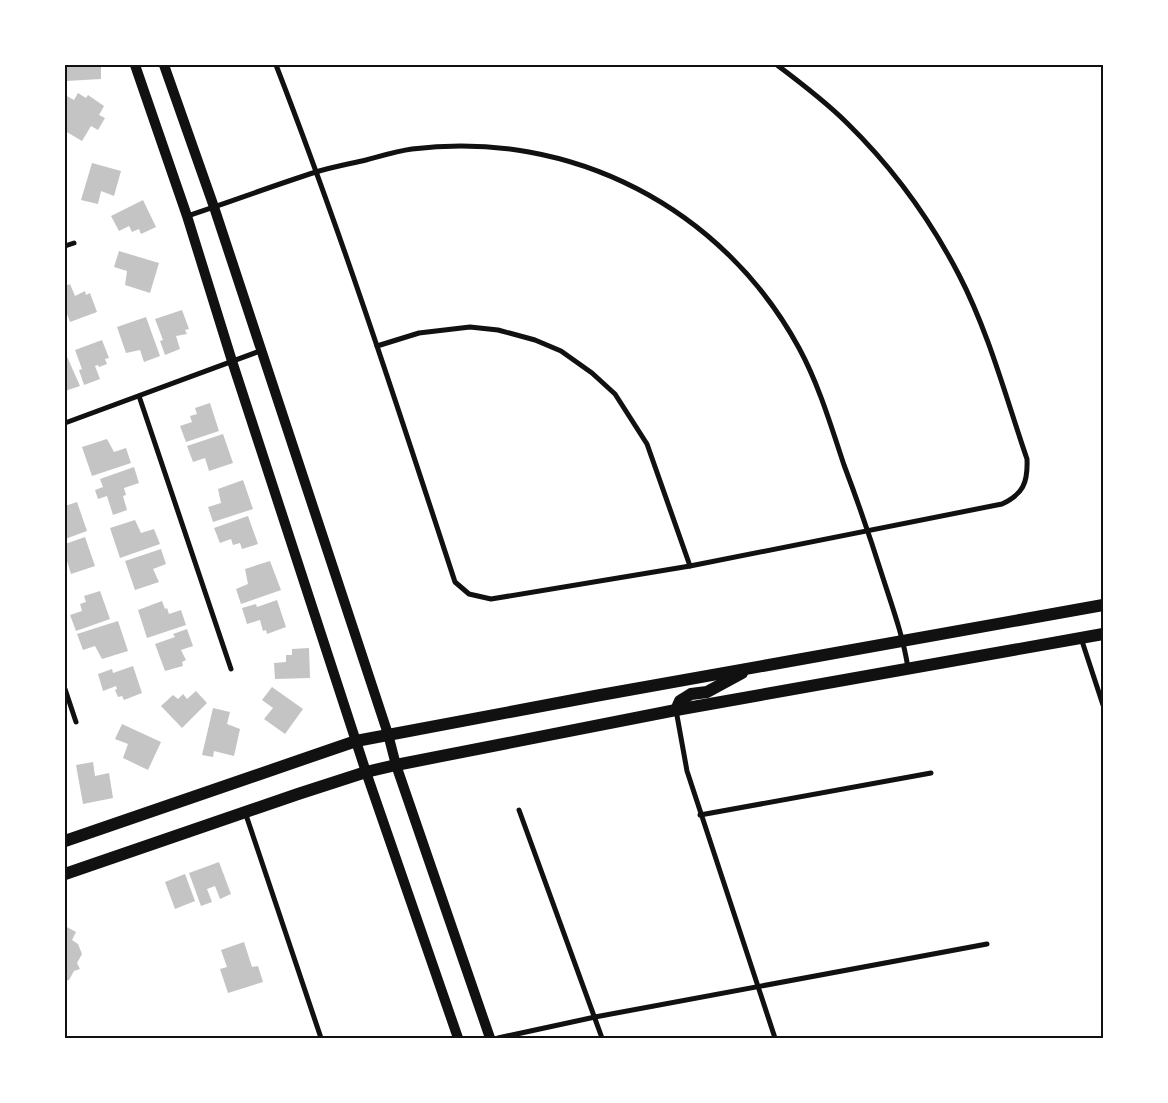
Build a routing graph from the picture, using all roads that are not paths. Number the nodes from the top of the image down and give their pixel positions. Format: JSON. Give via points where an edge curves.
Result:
{"nodes":[{"id":1,"x":135,"y":65,"type":"edge"},
{"id":2,"x":164,"y":65,"type":"edge"},
{"id":3,"x":276,"y":65,"type":"edge"},
{"id":4,"x":777,"y":65,"type":"edge"},
{"id":5,"x":317,"y":172,"type":"junction"},
{"id":6,"x":214,"y":207,"type":"junction"},
{"id":7,"x":187,"y":216,"type":"junction"},
{"id":8,"x":74,"y":243,"type":"dead end"},
{"id":9,"x":65,"y":246,"type":"edge"},
{"id":10,"x":377,"y":346,"type":"junction"},
{"id":11,"x":260,"y":351,"type":"junction"},
{"id":12,"x":232,"y":361,"type":"junction"},
{"id":13,"x":139,"y":396,"type":"junction"},
{"id":14,"x":65,"y":423,"type":"edge"},
{"id":15,"x":867,"y":530,"type":"junction"},
{"id":16,"x":690,"y":566,"type":"junction"},
{"id":17,"x":1103,"y":605,"type":"edge"},
{"id":18,"x":1101,"y":636,"type":"edge"},
{"id":19,"x":1081,"y":638,"type":"junction"},
{"id":20,"x":904,"y":640,"type":"junction"},
{"id":21,"x":753,"y":667,"type":"junction"},
{"id":22,"x":908,"y":668,"type":"junction"},
{"id":23,"x":231,"y":669,"type":"dead end"},
{"id":24,"x":65,"y":689,"type":"edge"},
{"id":25,"x":1103,"y":704,"type":"edge"},
{"id":26,"x":676,"y":710,"type":"junction"},
{"id":27,"x":76,"y":722,"type":"dead end"},
{"id":28,"x":388,"y":734,"type":"junction"},
{"id":29,"x":356,"y":741,"type":"junction"},
{"id":30,"x":396,"y":765,"type":"junction"},
{"id":31,"x":366,"y":772,"type":"junction"},
{"id":32,"x":931,"y":773,"type":"dead end"},
{"id":33,"x":519,"y":810,"type":"dead end"},
{"id":34,"x":245,"y":812,"type":"junction"},
{"id":35,"x":700,"y":815,"type":"junction"},
{"id":36,"x":65,"y":841,"type":"edge"},
{"id":37,"x":65,"y":874,"type":"edge"},
{"id":38,"x":987,"y":944,"type":"dead end"},
{"id":39,"x":758,"y":986,"type":"junction"},
{"id":40,"x":595,"y":1017,"type":"junction"},
{"id":41,"x":322,"y":1038,"type":"edge"},
{"id":42,"x":458,"y":1038,"type":"edge"},
{"id":43,"x":490,"y":1038,"type":"edge"},
{"id":44,"x":498,"y":1038,"type":"edge"},
{"id":45,"x":602,"y":1038,"type":"edge"},
{"id":46,"x":775,"y":1038,"type":"edge"}],
"edges":[{"from":1,"to":7,"type":"main road"},
{"from":2,"to":6,"type":"main road"},
{"from":3,"to":5,"type":"street"},
{"from":4,"to":15,"type":"street","via":[[847,122],[925,216],[959,275],[983,329],[1027,459],[1028,474],[1023,488],[1002,504]]},
{"from":5,"to":6,"type":"street"},
{"from":5,"to":10,"type":"street"},
{"from":5,"to":15,"type":"street","via":[[411,149],[486,146],[530,151],[594,168],[670,207],[708,234],[763,292],[799,347],[813,377]]},
{"from":6,"to":7,"type":"street"},
{"from":6,"to":11,"type":"main road"},
{"from":7,"to":12,"type":"main road"},
{"from":8,"to":9,"type":"street"},
{"from":10,"to":16,"type":"street","via":[[419,333],[470,327],[498,330],[561,351],[615,394],[647,444]]},
{"from":10,"to":16,"type":"street","via":[[455,582],[469,594],[491,599]]},
{"from":11,"to":12,"type":"street"},
{"from":11,"to":28,"type":"main road"},
{"from":12,"to":13,"type":"street"},
{"from":12,"to":29,"type":"main road"},
{"from":13,"to":14,"type":"street"},
{"from":13,"to":23,"type":"street"},
{"from":15,"to":16,"type":"street"},
{"from":15,"to":20,"type":"street"},
{"from":17,"to":20,"type":"main road"},
{"from":18,"to":19,"type":"main road"},
{"from":19,"to":22,"type":"main road"},
{"from":19,"to":25,"type":"street"},
{"from":20,"to":21,"type":"main road"},
{"from":20,"to":22,"type":"street"},
{"from":21,"to":26,"type":"main road","via":[[707,692],[691,694],[680,701]]},
{"from":21,"to":28,"type":"main road"},
{"from":22,"to":26,"type":"main road"},
{"from":24,"to":27,"type":"street"},
{"from":26,"to":30,"type":"main road"},
{"from":26,"to":35,"type":"street","via":[[687,771]]},
{"from":28,"to":29,"type":"main road"},
{"from":28,"to":30,"type":"main road"},
{"from":29,"to":31,"type":"main road"},
{"from":29,"to":36,"type":"main road"},
{"from":30,"to":31,"type":"main road"},
{"from":30,"to":43,"type":"main road"},
{"from":31,"to":34,"type":"main road"},
{"from":31,"to":42,"type":"main road"},
{"from":32,"to":35,"type":"street"},
{"from":33,"to":40,"type":"street"},
{"from":34,"to":37,"type":"main road"},
{"from":34,"to":41,"type":"street"},
{"from":35,"to":39,"type":"street"},
{"from":38,"to":39,"type":"street"},
{"from":39,"to":40,"type":"street"},
{"from":39,"to":46,"type":"street"},
{"from":40,"to":44,"type":"street"},
{"from":40,"to":45,"type":"street"}]}
